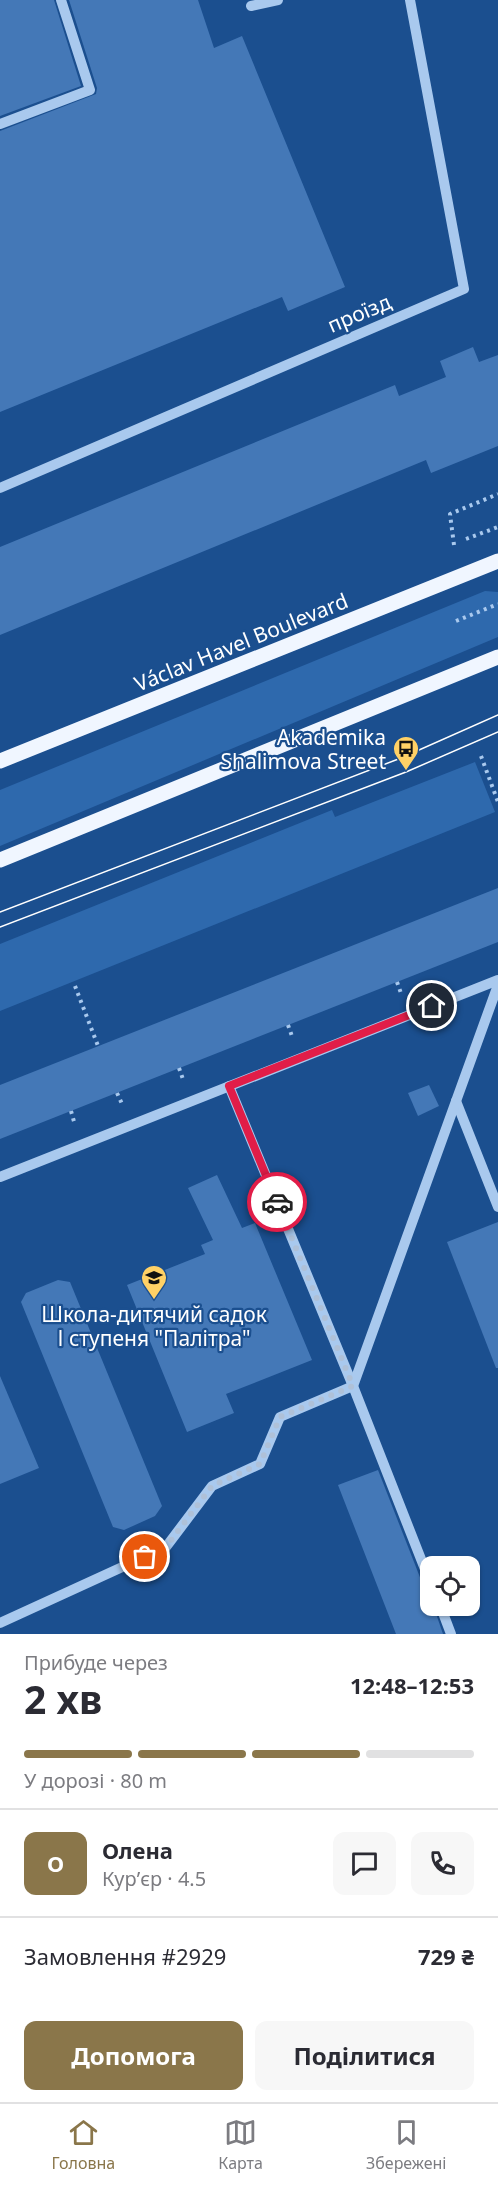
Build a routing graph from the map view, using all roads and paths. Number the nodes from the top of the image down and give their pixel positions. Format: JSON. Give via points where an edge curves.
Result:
{"nodes":[{"id":1,"x":61,"y":0,"type":"edge"},
{"id":2,"x":278,"y":0,"type":"edge"},
{"id":3,"x":410,"y":0,"type":"edge"},
{"id":4,"x":251,"y":6,"type":"dead end"},
{"id":5,"x":0,"y":124,"type":"edge"},
{"id":6,"x":0,"y":488,"type":"edge"},
{"id":7,"x":498,"y":494,"type":"edge"},
{"id":8,"x":498,"y":527,"type":"edge"},
{"id":9,"x":466,"y":539,"type":"dead end"},
{"id":10,"x":454,"y":544,"type":"dead end"},
{"id":11,"x":498,"y":561,"type":"edge"},
{"id":12,"x":498,"y":604,"type":"edge"},
{"id":13,"x":456,"y":621,"type":"dead end"},
{"id":14,"x":498,"y":657,"type":"edge"},
{"id":15,"x":481,"y":756,"type":"dead end"},
{"id":16,"x":0,"y":761,"type":"edge"},
{"id":17,"x":498,"y":802,"type":"edge"},
{"id":18,"x":0,"y":860,"type":"edge"},
{"id":19,"x":498,"y":980,"type":"edge"},
{"id":20,"x":498,"y":985,"type":"edge"},
{"id":21,"x":75,"y":986,"type":"dead end"},
{"id":22,"x":99,"y":1046,"type":"dead end"},
{"id":23,"x":229,"y":1086,"type":"junction"},
{"id":24,"x":456,"y":1101,"type":"junction"},
{"id":25,"x":0,"y":1177,"type":"edge"},
{"id":26,"x":498,"y":1208,"type":"edge"},
{"id":27,"x":353,"y":1386,"type":"junction"},
{"id":28,"x":420,"y":1557,"type":"edge"},
{"id":29,"x":444,"y":1616,"type":"edge"},
{"id":30,"x":0,"y":1623,"type":"edge"},
{"id":31,"x":451,"y":1634,"type":"edge"}],
"edges":[{"from":1,"to":5,"type":"lane","via":[[90,90]]},
{"from":2,"to":4,"type":"lane"},
{"from":3,"to":6,"type":"lane","name":"проїзд","via":[[464,289]]},
{"from":7,"to":10,"type":"path","via":[[450,514]]},
{"from":8,"to":9,"type":"path"},
{"from":11,"to":16,"type":"main road","name":"Václav Havel Boulevard"},
{"from":12,"to":13,"type":"path"},
{"from":14,"to":18,"type":"main road"},
{"from":15,"to":17,"type":"path"},
{"from":19,"to":23,"type":"lane"},
{"from":20,"to":24,"type":"lane"},
{"from":21,"to":22,"type":"path"},
{"from":23,"to":25,"type":"lane"},
{"from":23,"to":27,"type":"lane"},
{"from":24,"to":26,"type":"lane"},
{"from":24,"to":27,"type":"lane"},
{"from":27,"to":28,"type":"lane"},
{"from":27,"to":30,"type":"lane","via":[[280,1417],[260,1464],[212,1486],[166,1547]]},
{"from":29,"to":31,"type":"lane"}]}
